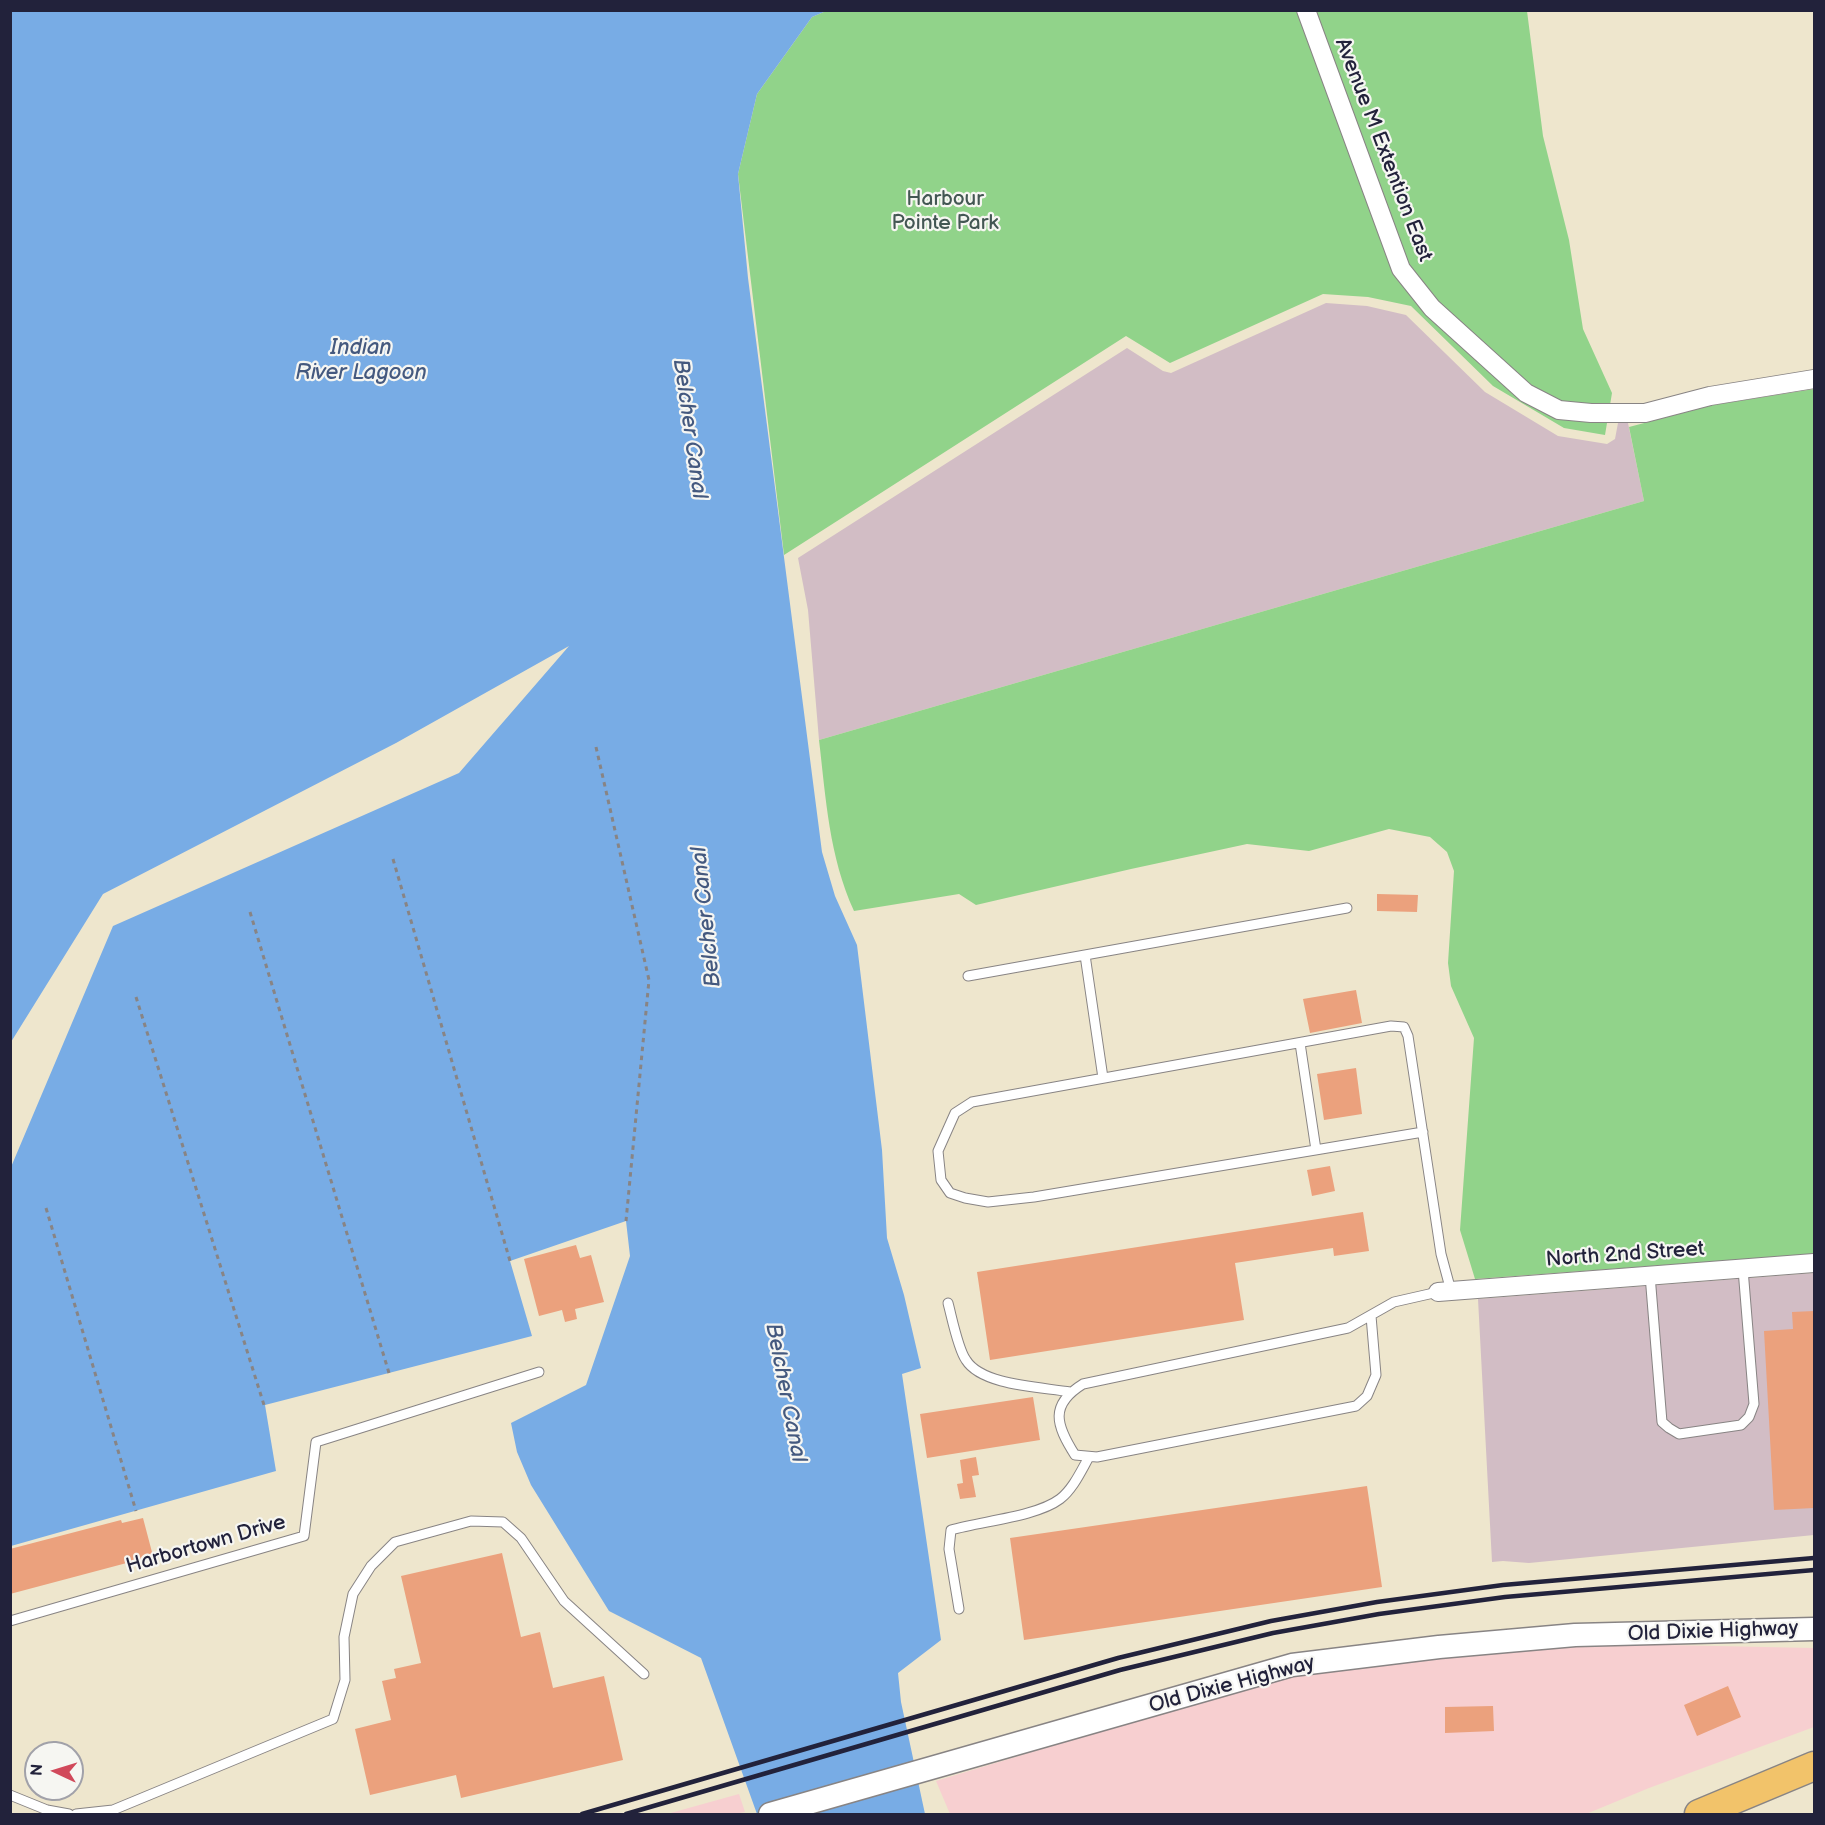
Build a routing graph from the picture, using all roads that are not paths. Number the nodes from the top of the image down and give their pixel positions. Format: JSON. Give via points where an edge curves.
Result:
{"nodes":[{"id":1,"x":1306,"y":10,"type":"edge"},
{"id":2,"x":1815,"y":380,"type":"edge"},
{"id":3,"x":1347,"y":908,"type":"dead end"},
{"id":4,"x":1085,"y":955,"type":"junction"},
{"id":5,"x":968,"y":976,"type":"dead end"},
{"id":6,"x":1299,"y":1043,"type":"junction"},
{"id":7,"x":1103,"y":1078,"type":"junction"},
{"id":8,"x":1423,"y":1132,"type":"junction"},
{"id":9,"x":1316,"y":1150,"type":"junction"},
{"id":10,"x":1815,"y":1263,"type":"edge"},
{"id":11,"x":1743,"y":1269,"type":"junction"},
{"id":12,"x":1650,"y":1275,"type":"junction"},
{"id":13,"x":1445,"y":1292,"type":"junction"},
{"id":14,"x":948,"y":1303,"type":"dead end"},
{"id":15,"x":1371,"y":1316,"type":"junction"},
{"id":16,"x":538,"y":1372,"type":"dead end"},
{"id":17,"x":1070,"y":1392,"type":"junction"},
{"id":18,"x":1089,"y":1457,"type":"junction"},
{"id":19,"x":959,"y":1609,"type":"dead end"},
{"id":20,"x":10,"y":1621,"type":"edge"},
{"id":21,"x":1815,"y":1629,"type":"edge"},
{"id":22,"x":644,"y":1674,"type":"dead end"},
{"id":23,"x":1815,"y":1766,"type":"edge"},
{"id":24,"x":10,"y":1795,"type":"edge"},
{"id":25,"x":1699,"y":1814,"type":"edge"},
{"id":26,"x":69,"y":1815,"type":"edge"},
{"id":27,"x":76,"y":1815,"type":"edge"},
{"id":28,"x":770,"y":1815,"type":"edge"}],
"edges":[{"from":1,"to":2,"type":"street","name":"Avenue M Extention East","via":[[1401,269],[1432,308],[1526,393],[1559,410],[1645,413],[1710,396]]},
{"from":3,"to":4,"type":"lane"},
{"from":4,"to":5,"type":"lane"},
{"from":4,"to":7,"type":"lane"},
{"from":6,"to":7,"type":"lane"},
{"from":6,"to":8,"type":"lane","via":[[1404,1027]]},
{"from":6,"to":9,"type":"lane"},
{"from":7,"to":9,"type":"lane","via":[[972,1102],[955,1113],[938,1151],[940,1180],[950,1193],[988,1202]]},
{"from":8,"to":9,"type":"lane"},
{"from":8,"to":13,"type":"lane"},
{"from":10,"to":11,"type":"street","name":"North 2nd Street"},
{"from":11,"to":12,"type":"street","name":"North 2nd Street"},
{"from":11,"to":12,"type":"lane","via":[[1754,1404],[1749,1417],[1741,1425],[1679,1434],[1662,1422]]},
{"from":12,"to":13,"type":"street","name":"North 2nd Street"},
{"from":13,"to":15,"type":"lane","via":[[1395,1302]]},
{"from":14,"to":17,"type":"lane","via":[[965,1360],[973,1368],[994,1379]]},
{"from":15,"to":17,"type":"lane","via":[[1348,1328],[1083,1384]]},
{"from":15,"to":18,"type":"lane","via":[[1376,1375],[1367,1396],[1356,1406]]},
{"from":16,"to":20,"type":"lane","name":"Harbortown Drive","via":[[316,1442],[304,1536]]},
{"from":17,"to":18,"type":"lane","via":[[1060,1406],[1061,1432],[1075,1455]]},
{"from":18,"to":19,"type":"lane","via":[[1059,1500],[1033,1511],[951,1530],[949,1549]]},
{"from":21,"to":28,"type":"street","name":"Old Dixie Highway","via":[[1575,1635],[1292,1665]]},
{"from":22,"to":27,"type":"lane","via":[[564,1601],[521,1538],[504,1522],[471,1521],[395,1542],[371,1566],[353,1594],[344,1637],[345,1680],[333,1719],[113,1810]]},
{"from":23,"to":25,"type":"main road"},
{"from":24,"to":26,"type":"lane"}]}
